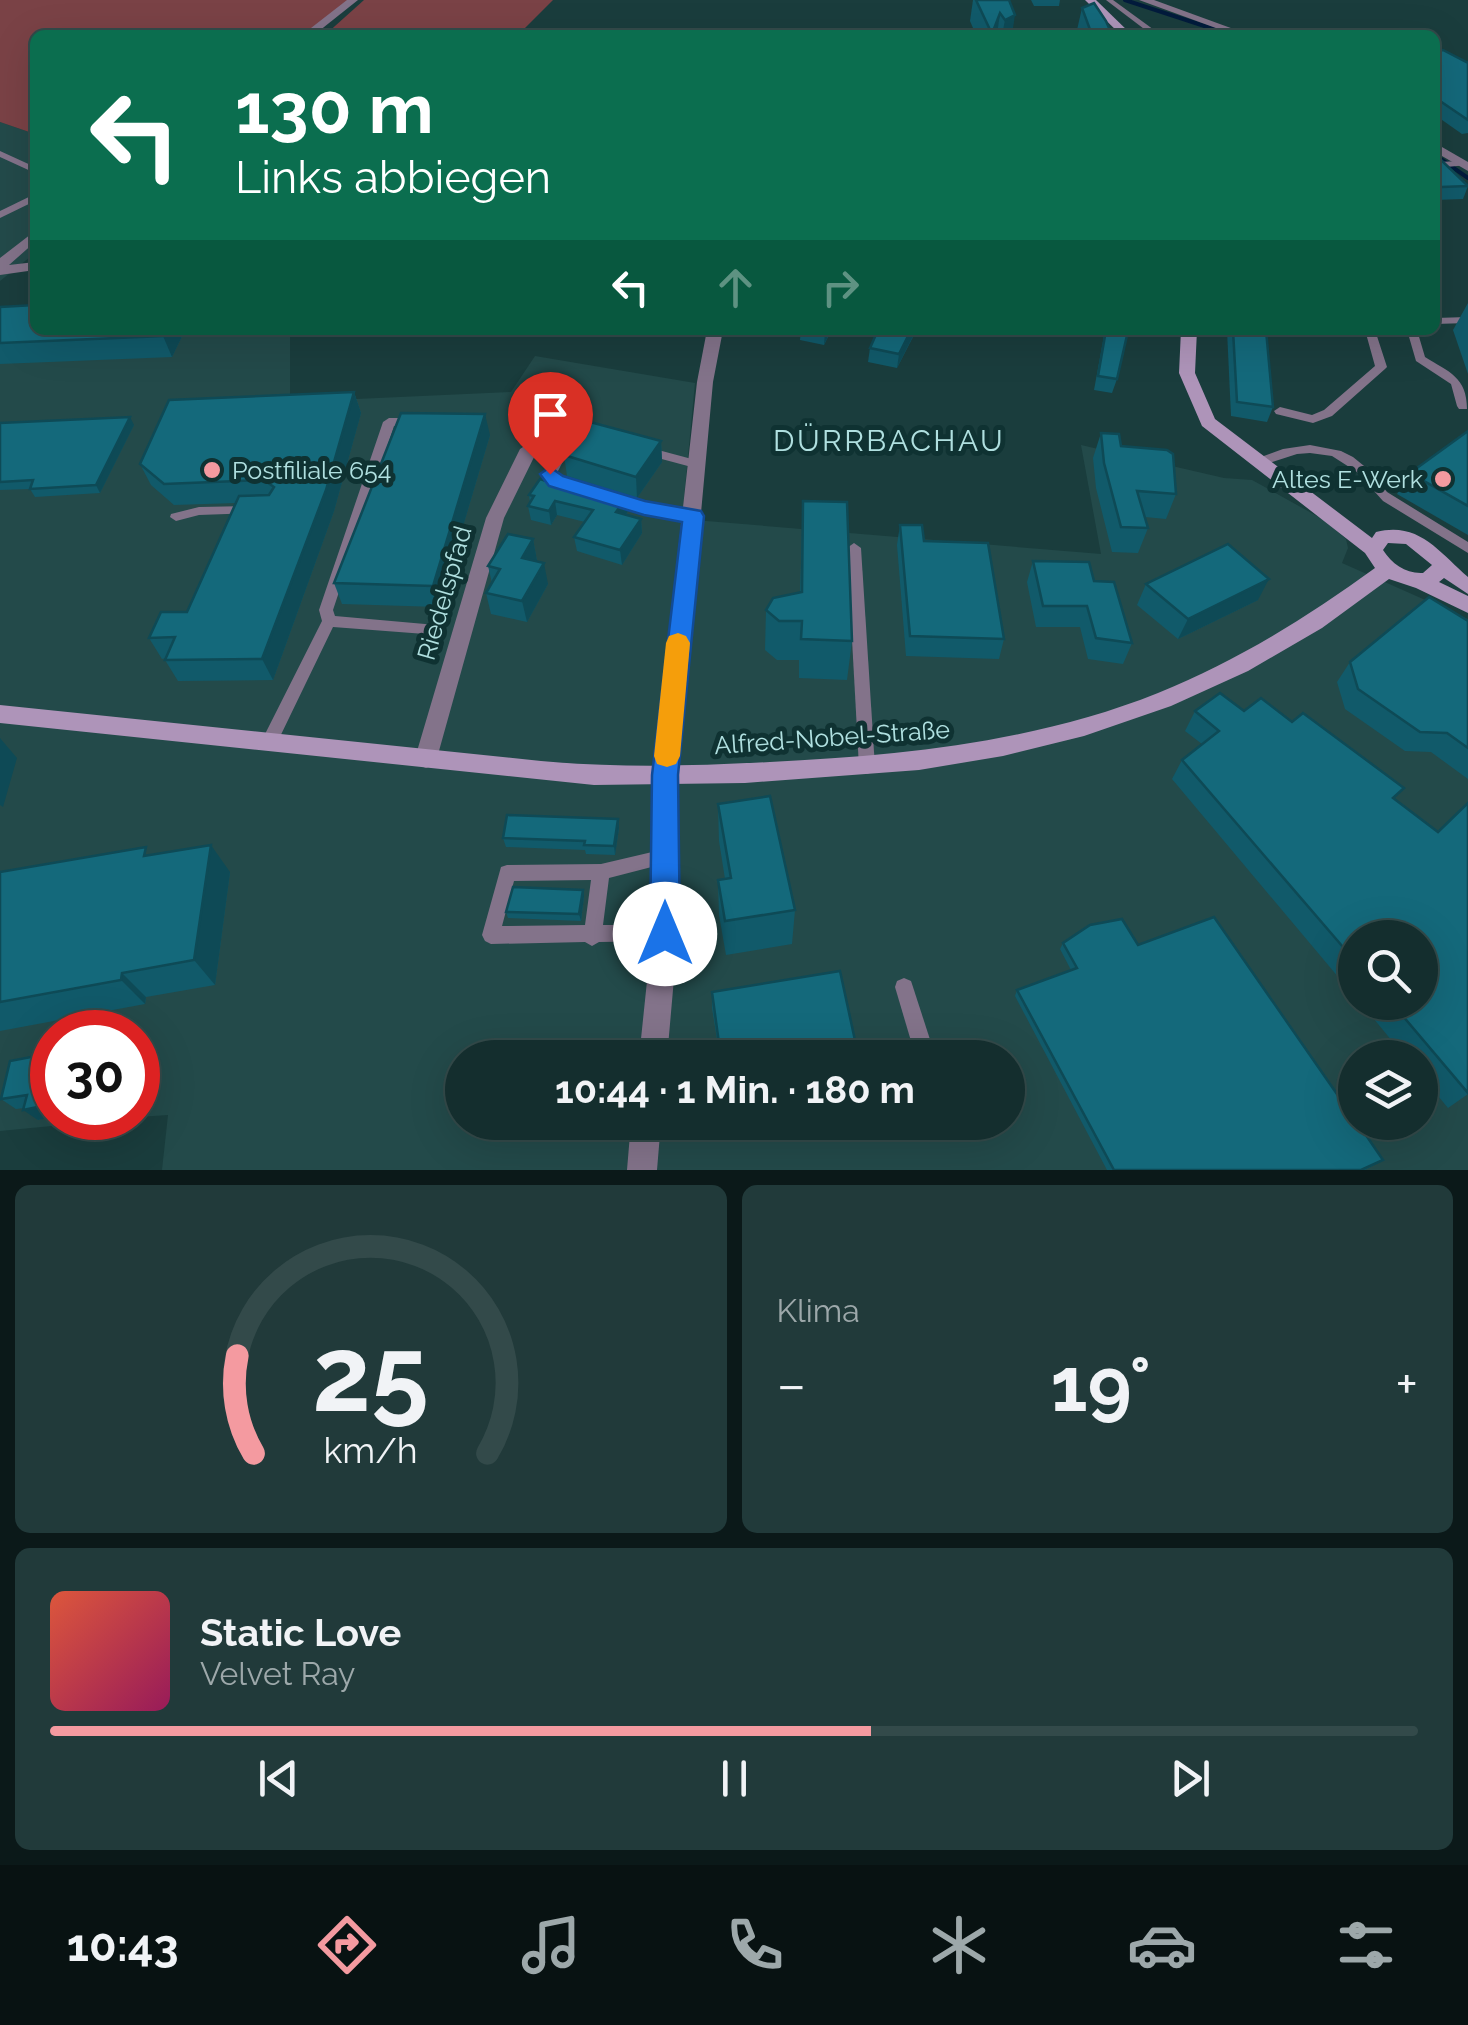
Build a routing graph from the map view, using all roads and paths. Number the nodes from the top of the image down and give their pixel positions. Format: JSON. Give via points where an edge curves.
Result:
{"nodes":[{"id":1,"x":352,"y":0,"type":"edge"},
{"id":2,"x":1090,"y":0,"type":"edge"},
{"id":3,"x":1109,"y":0,"type":"edge"},
{"id":4,"x":1144,"y":0,"type":"edge"},
{"id":5,"x":313,"y":30,"type":"edge"},
{"id":6,"x":1121,"y":30,"type":"edge"},
{"id":7,"x":1149,"y":30,"type":"edge"},
{"id":8,"x":1231,"y":30,"type":"edge"},
{"id":9,"x":1440,"y":149,"type":"edge"},
{"id":10,"x":0,"y":154,"type":"edge"},
{"id":11,"x":1440,"y":165,"type":"edge"},
{"id":12,"x":1466,"y":165,"type":"edge"},
{"id":13,"x":30,"y":168,"type":"edge"},
{"id":14,"x":30,"y":200,"type":"edge"},
{"id":15,"x":0,"y":215,"type":"edge"},
{"id":16,"x":30,"y":240,"type":"edge"},
{"id":17,"x":30,"y":266,"type":"edge"},
{"id":18,"x":0,"y":268,"type":"edge"},
{"id":19,"x":1440,"y":320,"type":"edge"},
{"id":20,"x":1468,"y":320,"type":"edge"},
{"id":21,"x":714,"y":335,"type":"edge"},
{"id":22,"x":1189,"y":335,"type":"edge"},
{"id":23,"x":1371,"y":335,"type":"edge"},
{"id":24,"x":1413,"y":335,"type":"edge"},
{"id":25,"x":1463,"y":406,"type":"dead end"},
{"id":26,"x":1280,"y":411,"type":"dead end"},
{"id":27,"x":424,"y":422,"type":"edge"},
{"id":28,"x":610,"y":440,"type":"edge"},
{"id":29,"x":628,"y":445,"type":"edge"},
{"id":30,"x":528,"y":449,"type":"dead end"},
{"id":31,"x":1257,"y":462,"type":"junction"},
{"id":32,"x":699,"y":465,"type":"junction"},
{"id":33,"x":574,"y":486,"type":"edge"},
{"id":34,"x":591,"y":492,"type":"edge"},
{"id":35,"x":1320,"y":506,"type":"junction"},
{"id":36,"x":273,"y":510,"type":"edge"},
{"id":37,"x":694,"y":516,"type":"junction"},
{"id":38,"x":176,"y":518,"type":"dead end"},
{"id":39,"x":1392,"y":536,"type":"junction"},
{"id":40,"x":854,"y":548,"type":"dead end"},
{"id":41,"x":1468,"y":548,"type":"edge"},
{"id":42,"x":1374,"y":549,"type":"junction"},
{"id":43,"x":1442,"y":567,"type":"junction"},
{"id":44,"x":1388,"y":570,"type":"junction"},
{"id":45,"x":1418,"y":580,"type":"junction"},
{"id":46,"x":1468,"y":588,"type":"edge"},
{"id":47,"x":1468,"y":605,"type":"edge"},
{"id":48,"x":329,"y":621,"type":"junction"},
{"id":49,"x":425,"y":629,"type":"dead end"},
{"id":50,"x":0,"y":714,"type":"edge"},
{"id":51,"x":269,"y":742,"type":"junction"},
{"id":52,"x":426,"y":758,"type":"junction"},
{"id":53,"x":867,"y":767,"type":"junction"},
{"id":54,"x":665,"y":775,"type":"junction"},
{"id":55,"x":665,"y":857,"type":"junction"},
{"id":56,"x":602,"y":872,"type":"junction"},
{"id":57,"x":665,"y":934,"type":"junction"},
{"id":58,"x":592,"y":937,"type":"junction"},
{"id":59,"x":904,"y":986,"type":"dead end"},
{"id":60,"x":655,"y":1040,"type":"edge"},
{"id":61,"x":920,"y":1040,"type":"edge"},
{"id":62,"x":644,"y":1140,"type":"edge"},
{"id":63,"x":642,"y":1170,"type":"edge"}],
"edges":[{"from":1,"to":5,"type":"street"},
{"from":2,"to":6,"type":"street"},
{"from":3,"to":7,"type":"lane"},
{"from":4,"to":8,"type":"street"},
{"from":9,"to":12,"type":"street"},
{"from":10,"to":13,"type":"lane"},
{"from":11,"to":12,"type":"lane"},
{"from":14,"to":15,"type":"lane"},
{"from":16,"to":18,"type":"street"},
{"from":17,"to":18,"type":"street"},
{"from":19,"to":20,"type":"lane"},
{"from":21,"to":32,"type":"street"},
{"from":22,"to":31,"type":"street","via":[[1187,373],[1208,422]]},
{"from":23,"to":26,"type":"lane","via":[[1381,368],[1328,414],[1313,419]]},
{"from":24,"to":25,"type":"lane","via":[[1420,359],[1456,382]]},
{"from":27,"to":48,"type":"lane","via":[[389,422],[326,610]]},
{"from":28,"to":33,"type":"lane","via":[[578,436],[566,444],[550,474]]},
{"from":29,"to":32,"type":"lane"},
{"from":30,"to":52,"type":"street","name":"Riedelspfad","via":[[495,518]]},
{"from":31,"to":35,"type":"street"},
{"from":31,"to":41,"type":"lane","via":[[1288,449],[1335,454],[1358,465],[1376,491]]},
{"from":32,"to":37,"type":"street"},
{"from":34,"to":37,"type":"lane"},
{"from":35,"to":39,"type":"street"},
{"from":35,"to":42,"type":"street"},
{"from":36,"to":38,"type":"lane"},
{"from":37,"to":54,"type":"street"},
{"from":39,"to":42,"type":"street","via":[[1377,540]]},
{"from":39,"to":43,"type":"street","via":[[1430,548]]},
{"from":40,"to":53,"type":"lane"},
{"from":42,"to":44,"type":"street"},
{"from":43,"to":45,"type":"street","via":[[1435,578]]},
{"from":43,"to":46,"type":"street"},
{"from":44,"to":45,"type":"street"},
{"from":44,"to":53,"type":"street","name":"Alfred-Nobel-Straße","via":[[1244,666],[1136,713],[1001,748]]},
{"from":45,"to":47,"type":"street"},
{"from":48,"to":49,"type":"lane"},
{"from":48,"to":51,"type":"lane"},
{"from":50,"to":51,"type":"street","name":"Alfred-Nobel-Straße"},
{"from":51,"to":52,"type":"street","name":"Alfred-Nobel-Straße"},
{"from":52,"to":54,"type":"street","name":"Alfred-Nobel-Straße"},
{"from":53,"to":54,"type":"street","name":"Alfred-Nobel-Straße"},
{"from":54,"to":55,"type":"street"},
{"from":55,"to":56,"type":"lane"},
{"from":55,"to":57,"type":"street"},
{"from":56,"to":58,"type":"lane"},
{"from":56,"to":58,"type":"lane","via":[[507,873],[492,935]]},
{"from":57,"to":58,"type":"lane"},
{"from":57,"to":60,"type":"street"},
{"from":59,"to":61,"type":"lane"},
{"from":62,"to":63,"type":"street"}]}
